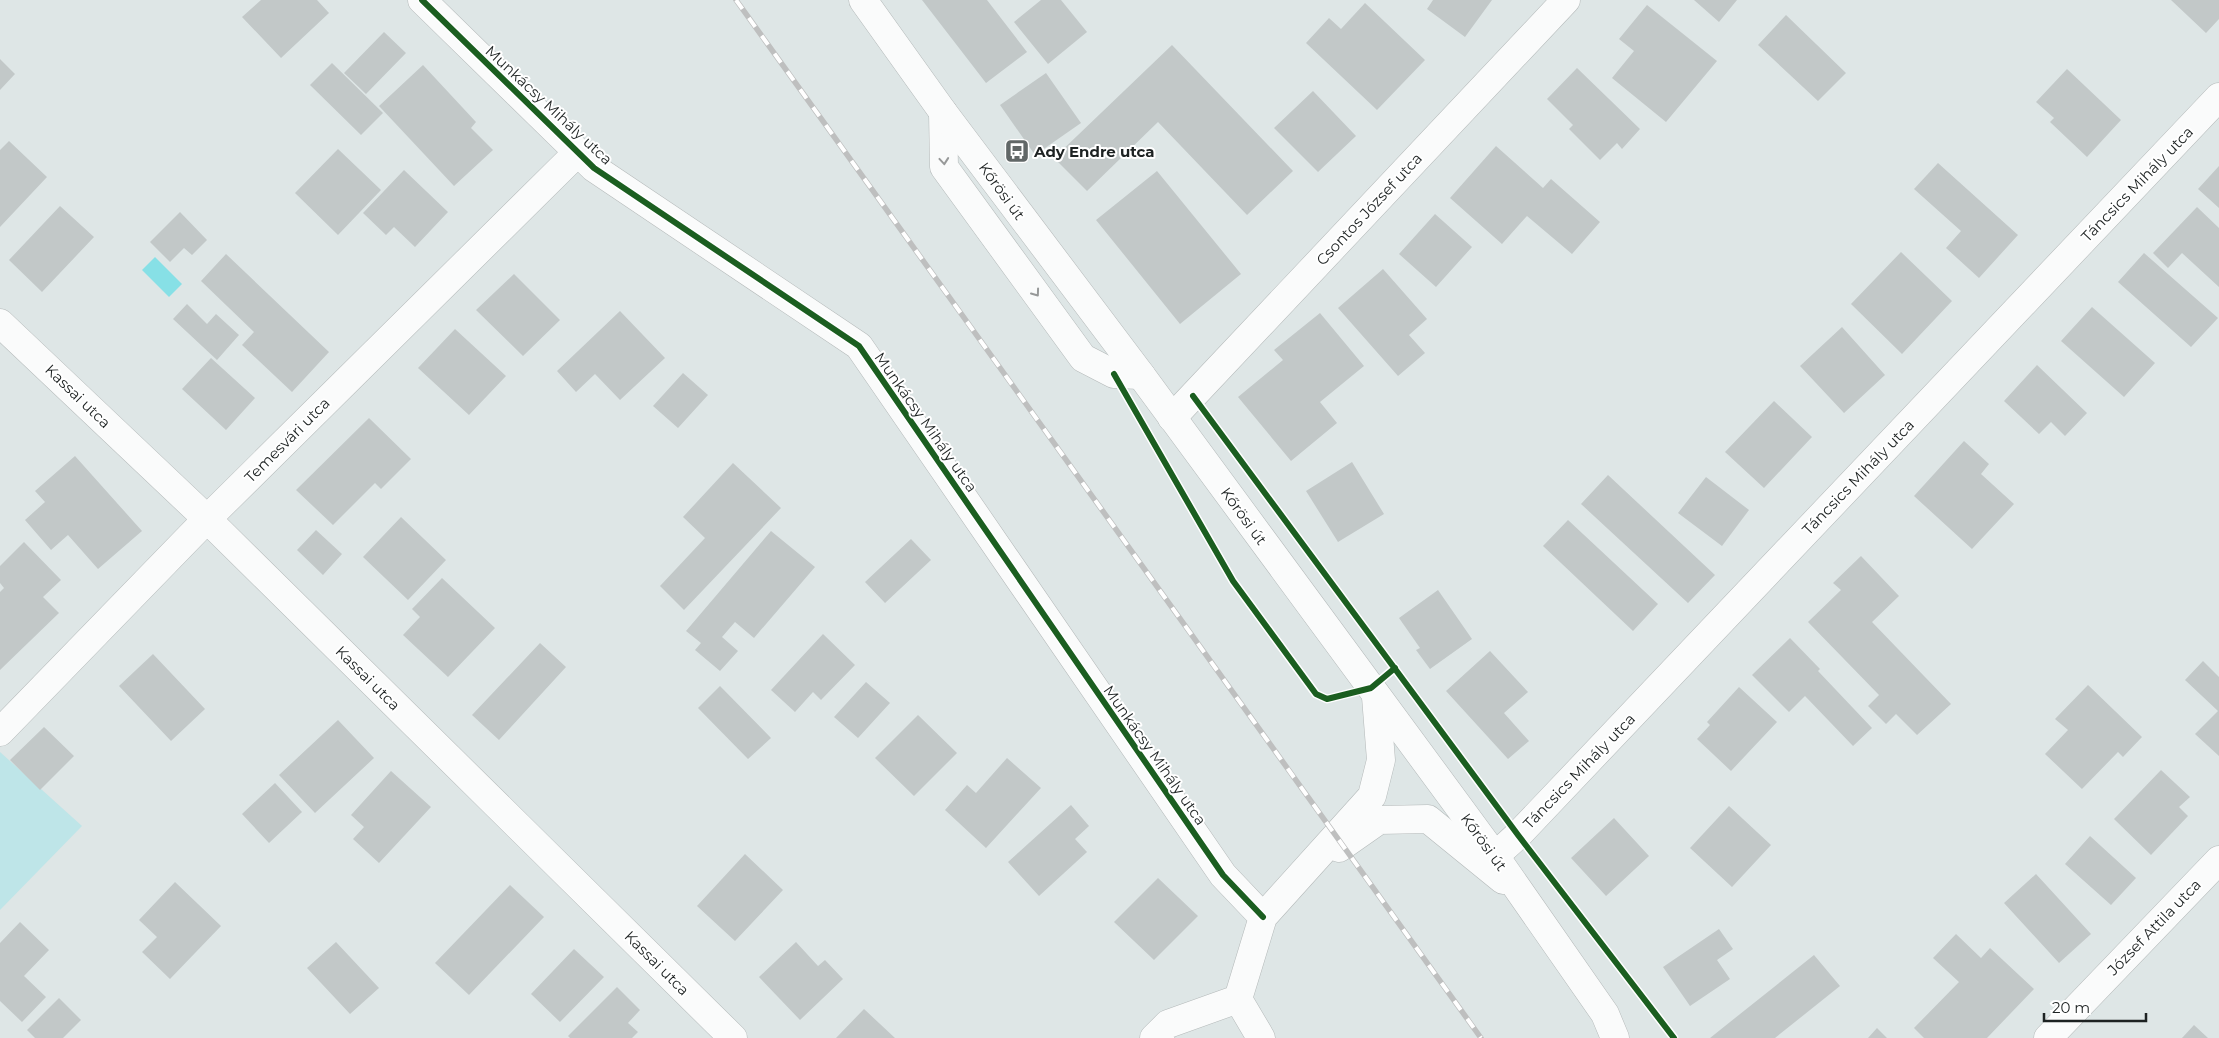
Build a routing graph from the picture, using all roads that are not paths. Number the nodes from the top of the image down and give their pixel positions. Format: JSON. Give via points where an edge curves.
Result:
{"nodes":[{"id":1,"x":422,"y":0,"type":"edge"},
{"id":2,"x":862,"y":0,"type":"edge"},
{"id":3,"x":1566,"y":0,"type":"edge"},
{"id":4,"x":2219,"y":97,"type":"edge"},
{"id":5,"x":943,"y":112,"type":"junction"},
{"id":6,"x":578,"y":152,"type":"junction"},
{"id":7,"x":0,"y":323,"type":"edge"},
{"id":8,"x":1141,"y":375,"type":"junction"},
{"id":9,"x":1172,"y":418,"type":"junction"},
{"id":10,"x":207,"y":519,"type":"junction"},
{"id":11,"x":1376,"y":697,"type":"junction"},
{"id":12,"x":0,"y":732,"type":"edge"},
{"id":13,"x":1495,"y":856,"type":"junction"},
{"id":14,"x":2219,"y":860,"type":"edge"},
{"id":15,"x":1300,"y":876,"type":"junction"},
{"id":16,"x":1525,"y":899,"type":"junction"},
{"id":17,"x":1263,"y":917,"type":"junction"},
{"id":18,"x":1238,"y":999,"type":"junction"},
{"id":19,"x":733,"y":1038,"type":"edge"},
{"id":20,"x":1154,"y":1038,"type":"edge"},
{"id":21,"x":1261,"y":1038,"type":"edge"},
{"id":22,"x":1616,"y":1038,"type":"edge"},
{"id":23,"x":2048,"y":1038,"type":"edge"}],
"edges":[{"from":1,"to":6,"type":"street","name":"Munkácsy Mihály utca"},
{"from":2,"to":5,"type":"street","name":"Kőrösi út"},
{"from":3,"to":9,"type":"street","name":"Csontos József utca"},
{"from":4,"to":13,"type":"street","name":"Táncsics Mihály utca"},
{"from":5,"to":8,"type":"street","name":"Kőrösi út"},
{"from":5,"to":8,"type":"street","one_way":true,"via":[[944,167],[1083,358],[1114,374]]},
{"from":6,"to":10,"type":"street","name":"Temesvári utca"},
{"from":6,"to":17,"type":"street","name":"Munkácsy Mihály utca","via":[[594,168],[858,346],[1223,875]]},
{"from":7,"to":10,"type":"street","name":"Kassai utca"},
{"from":8,"to":9,"type":"street","name":"Kőrösi út"},
{"from":9,"to":11,"type":"street","name":"Kőrösi út"},
{"from":10,"to":12,"type":"street","name":"Temesvári utca"},
{"from":10,"to":19,"type":"street","name":"Kassai utca"},
{"from":11,"to":13,"type":"street","name":"Kőrösi út"},
{"from":11,"to":15,"type":"street","via":[[1381,760],[1372,796]]},
{"from":13,"to":16,"type":"street","name":"Kőrösi út"},
{"from":14,"to":23,"type":"street","name":"József Attila utca"},
{"from":15,"to":16,"type":"street","via":[[1379,820],[1428,819]]},
{"from":15,"to":17,"type":"street"},
{"from":16,"to":22,"type":"street","name":"Kőrösi út","via":[[1605,1014]]},
{"from":17,"to":18,"type":"street"},
{"from":18,"to":20,"type":"street","via":[[1168,1024]]},
{"from":18,"to":21,"type":"street"}]}
